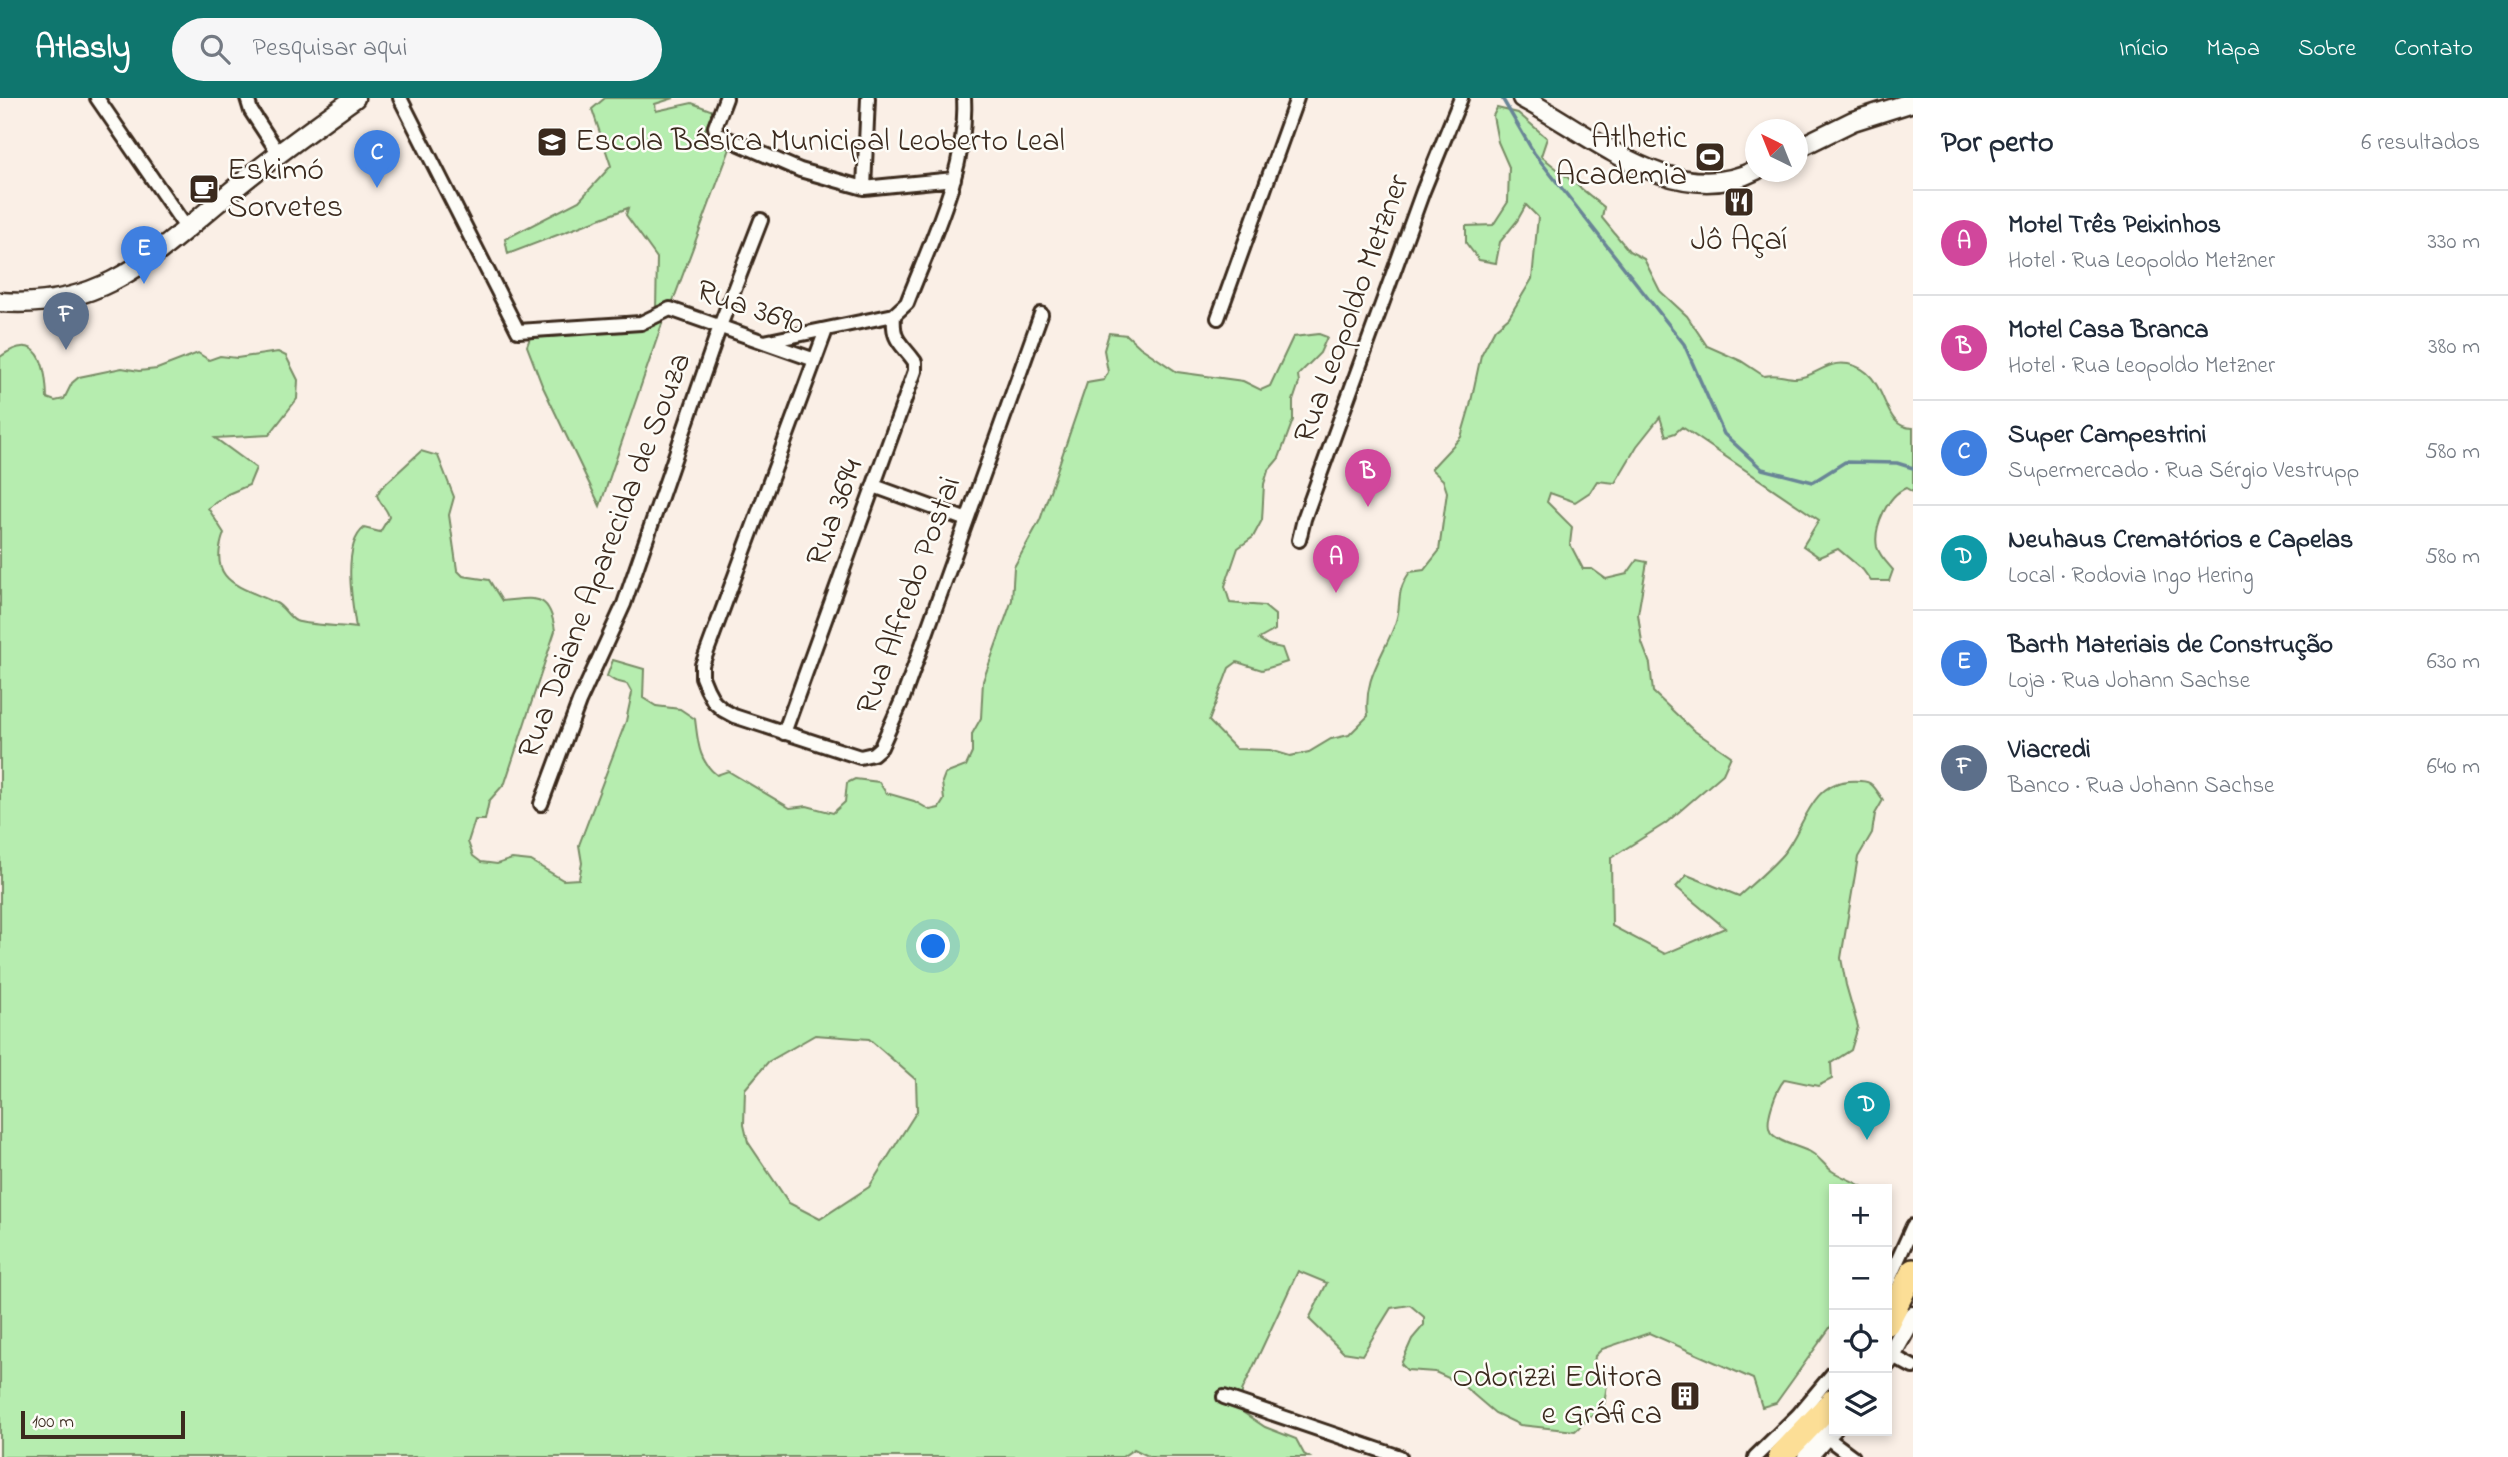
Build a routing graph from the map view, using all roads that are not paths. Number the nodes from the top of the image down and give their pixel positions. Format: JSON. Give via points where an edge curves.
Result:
{"nodes":[{"id":1,"x":97,"y":98,"type":"edge"},
{"id":2,"x":247,"y":98,"type":"edge"},
{"id":3,"x":355,"y":98,"type":"edge"},
{"id":4,"x":400,"y":98,"type":"edge"},
{"id":5,"x":726,"y":98,"type":"edge"},
{"id":6,"x":868,"y":98,"type":"edge"},
{"id":7,"x":964,"y":98,"type":"edge"},
{"id":8,"x":1297,"y":98,"type":"edge"},
{"id":9,"x":1461,"y":98,"type":"edge"},
{"id":10,"x":1525,"y":99,"type":"edge"},
{"id":11,"x":1913,"y":102,"type":"edge"},
{"id":12,"x":1808,"y":143,"type":"edge"},
{"id":13,"x":279,"y":154,"type":"junction"},
{"id":14,"x":1745,"y":174,"type":"edge"},
{"id":15,"x":954,"y":179,"type":"junction"},
{"id":16,"x":864,"y":188,"type":"junction"},
{"id":17,"x":761,"y":220,"type":"dead end"},
{"id":18,"x":187,"y":229,"type":"junction"},
{"id":19,"x":0,"y":302,"type":"edge"},
{"id":20,"x":1041,"y":314,"type":"dead end"},
{"id":21,"x":894,"y":315,"type":"junction"},
{"id":22,"x":1218,"y":318,"type":"dead end"},
{"id":23,"x":720,"y":326,"type":"junction"},
{"id":24,"x":826,"y":330,"type":"junction"},
{"id":25,"x":764,"y":342,"type":"junction"},
{"id":26,"x":815,"y":360,"type":"junction"},
{"id":27,"x":874,"y":486,"type":"junction"},
{"id":28,"x":967,"y":520,"type":"junction"},
{"id":29,"x":1299,"y":540,"type":"dead end"},
{"id":30,"x":784,"y":733,"type":"junction"},
{"id":31,"x":541,"y":804,"type":"dead end"},
{"id":32,"x":1913,"y":1226,"type":"edge"},
{"id":33,"x":1913,"y":1272,"type":"edge"},
{"id":34,"x":1892,"y":1273,"type":"edge"},
{"id":35,"x":1892,"y":1313,"type":"edge"},
{"id":36,"x":1913,"y":1317,"type":"edge"},
{"id":37,"x":1892,"y":1353,"type":"edge"},
{"id":38,"x":1892,"y":1359,"type":"edge"},
{"id":39,"x":1913,"y":1367,"type":"edge"},
{"id":40,"x":1833,"y":1373,"type":"edge"},
{"id":41,"x":1224,"y":1397,"type":"dead end"},
{"id":42,"x":1829,"y":1405,"type":"edge"},
{"id":43,"x":1829,"y":1433,"type":"edge"},
{"id":44,"x":1834,"y":1436,"type":"edge"},
{"id":45,"x":1400,"y":1457,"type":"edge"},
{"id":46,"x":1755,"y":1457,"type":"edge"},
{"id":47,"x":1780,"y":1457,"type":"edge"},
{"id":48,"x":1807,"y":1457,"type":"edge"},
{"id":49,"x":1853,"y":1457,"type":"edge"}],
"edges":[{"from":1,"to":18,"type":"street"},
{"from":2,"to":13,"type":"street"},
{"from":3,"to":13,"type":"street"},
{"from":4,"to":23,"type":"street","name":"Rua 3690","via":[[518,331],[641,323],[667,309]]},
{"from":5,"to":16,"type":"street","via":[[715,127],[717,134],[800,170]]},
{"from":6,"to":16,"type":"street"},
{"from":7,"to":15,"type":"street"},
{"from":8,"to":22,"type":"street"},
{"from":9,"to":29,"type":"street","name":"Rua Leopoldo Metzner"},
{"from":10,"to":14,"type":"street","via":[[1646,168],[1674,177],[1722,182]]},
{"from":11,"to":12,"type":"street","via":[[1853,121]]},
{"from":13,"to":18,"type":"street"},
{"from":15,"to":16,"type":"street"},
{"from":15,"to":21,"type":"street","via":[[907,303]]},
{"from":17,"to":23,"type":"street","name":"Rua Daiane Aparecida de Souza"},
{"from":18,"to":19,"type":"street","via":[[112,284],[44,301]]},
{"from":20,"to":28,"type":"street","name":"Rua Alfredo Postai"},
{"from":21,"to":24,"type":"street"},
{"from":21,"to":27,"type":"street","name":"Rua 3694","via":[[893,332],[915,362],[915,371]]},
{"from":23,"to":25,"type":"street","name":"Rua 3690"},
{"from":23,"to":31,"type":"street","name":"Rua Daiane Aparecida de Souza","via":[[624,604],[579,702]]},
{"from":24,"to":25,"type":"street"},
{"from":24,"to":26,"type":"street","name":"Rua Alfredo Postai"},
{"from":25,"to":26,"type":"street","name":"Rua 3690"},
{"from":26,"to":30,"type":"street","name":"Rua Alfredo Postai","via":[[702,665],[707,690],[723,710]]},
{"from":27,"to":28,"type":"street"},
{"from":27,"to":30,"type":"street","name":"Rua 3694"},
{"from":28,"to":30,"type":"street","name":"Rua Alfredo Postai","via":[[881,747],[860,757]]},
{"from":32,"to":34,"type":"street"},
{"from":33,"to":35,"type":"highway"},
{"from":36,"to":37,"type":"street"},
{"from":38,"to":39,"type":"street"},
{"from":40,"to":46,"type":"street"},
{"from":41,"to":45,"type":"street"},
{"from":42,"to":47,"type":"highway"},
{"from":43,"to":48,"type":"street"},
{"from":44,"to":49,"type":"street"}]}
